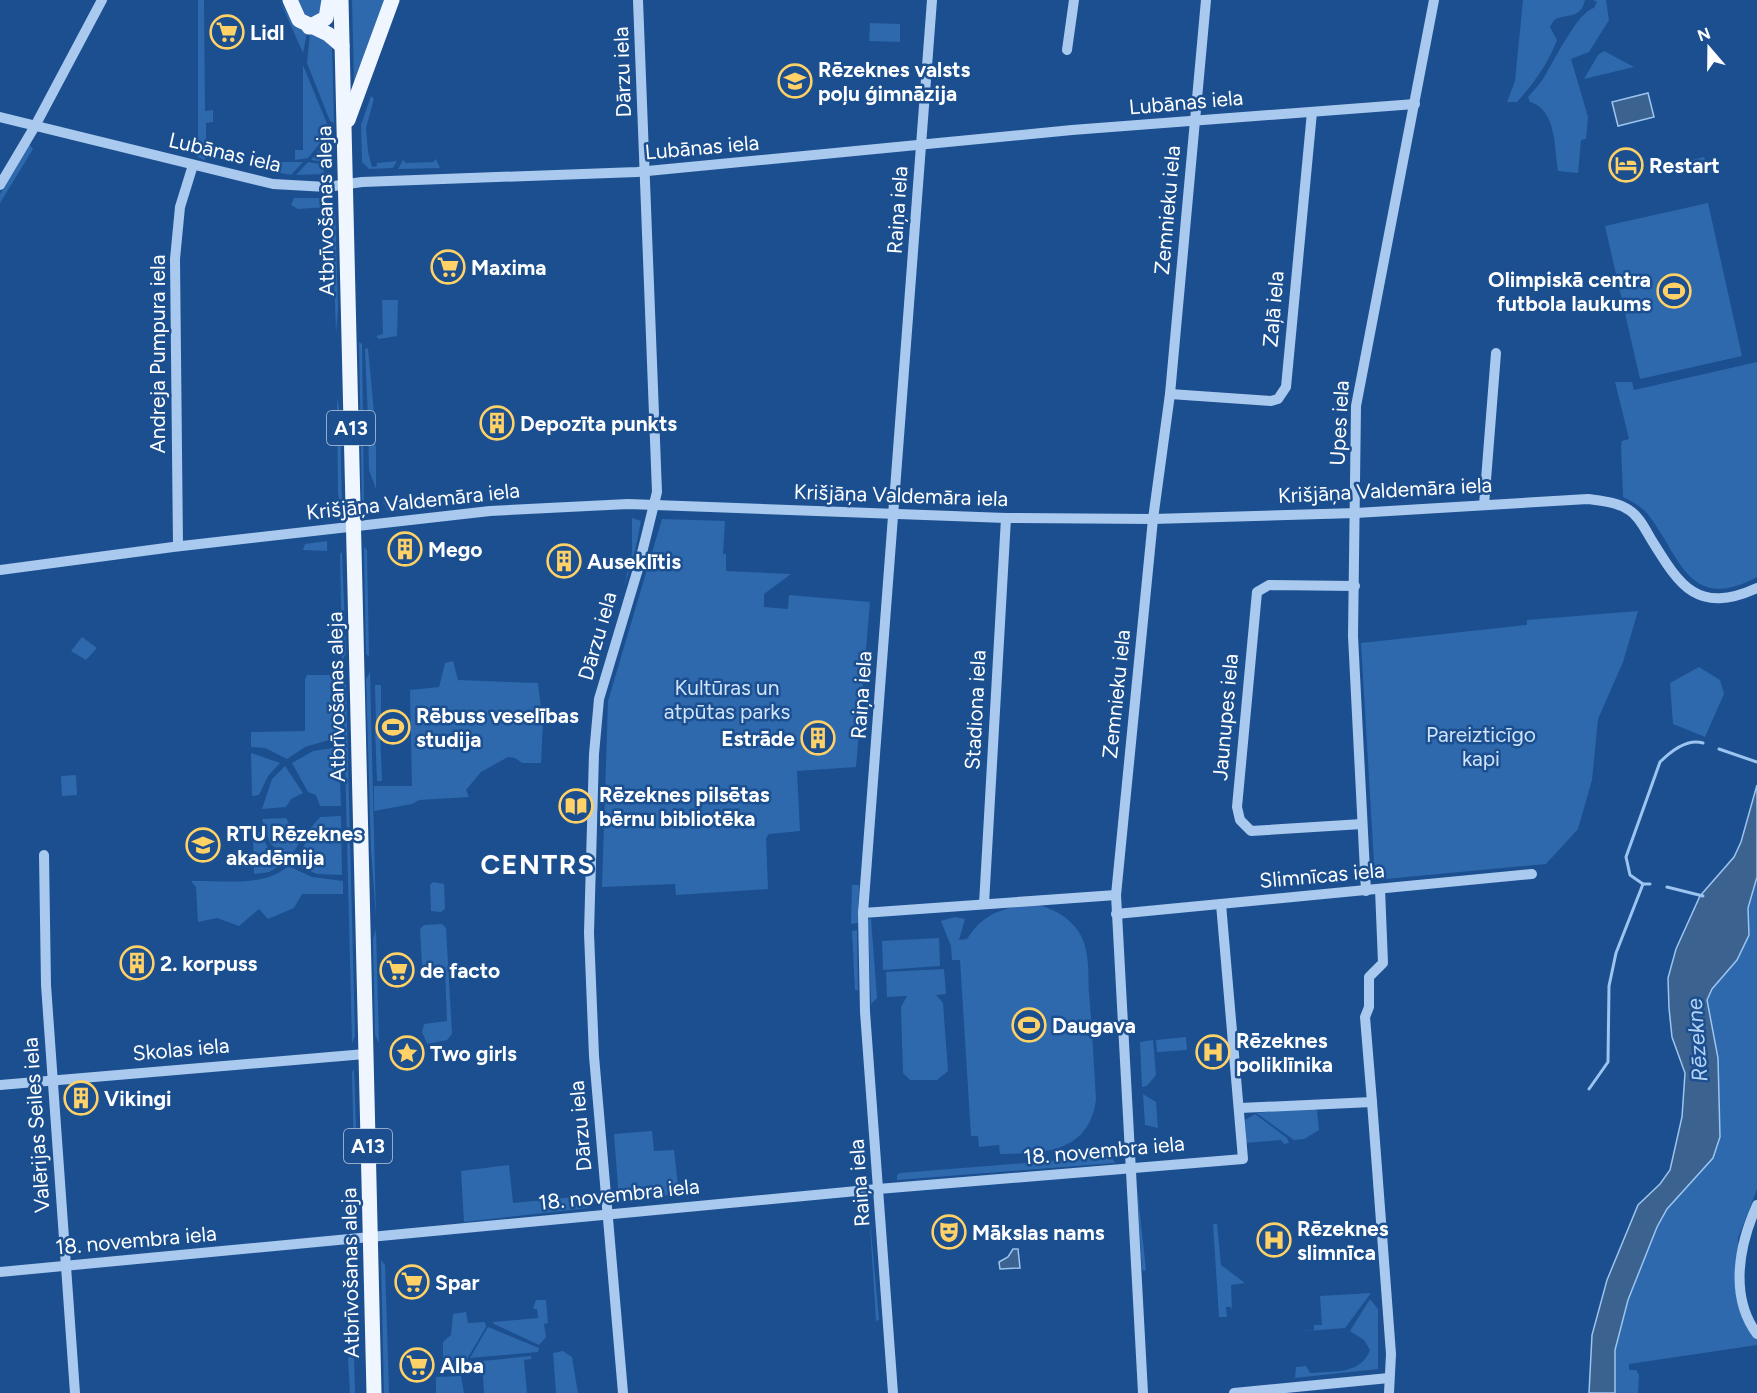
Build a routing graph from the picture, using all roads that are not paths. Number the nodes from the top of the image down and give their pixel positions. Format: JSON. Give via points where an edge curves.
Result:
{"nodes":[{"id":1,"x":102,"y":0,"type":"edge"},
{"id":2,"x":290,"y":0,"type":"edge"},
{"id":3,"x":329,"y":0,"type":"edge"},
{"id":4,"x":341,"y":0,"type":"edge"},
{"id":5,"x":392,"y":0,"type":"edge"},
{"id":6,"x":638,"y":0,"type":"edge"},
{"id":7,"x":932,"y":0,"type":"edge"},
{"id":8,"x":1074,"y":0,"type":"edge"},
{"id":9,"x":1206,"y":0,"type":"edge"},
{"id":10,"x":1434,"y":0,"type":"edge"},
{"id":11,"x":309,"y":27,"type":"junction"},
{"id":12,"x":342,"y":46,"type":"junction"},
{"id":13,"x":1066,"y":50,"type":"dead end"},
{"id":14,"x":1414,"y":104,"type":"junction"},
{"id":15,"x":1312,"y":111,"type":"junction"},
{"id":16,"x":0,"y":117,"type":"edge"},
{"id":17,"x":1194,"y":121,"type":"junction"},
{"id":18,"x":35,"y":126,"type":"junction"},
{"id":19,"x":344,"y":131,"type":"junction"},
{"id":20,"x":921,"y":146,"type":"junction"},
{"id":21,"x":193,"y":165,"type":"junction"},
{"id":22,"x":645,"y":172,"type":"junction"},
{"id":23,"x":0,"y":185,"type":"edge"},
{"id":24,"x":345,"y":185,"type":"junction"},
{"id":25,"x":1496,"y":353,"type":"dead end"},
{"id":26,"x":1170,"y":394,"type":"junction"},
{"id":27,"x":1484,"y":505,"type":"junction"},
{"id":28,"x":654,"y":506,"type":"junction"},
{"id":29,"x":1356,"y":513,"type":"junction"},
{"id":30,"x":894,"y":514,"type":"junction"},
{"id":31,"x":1006,"y":519,"type":"junction"},
{"id":32,"x":1153,"y":519,"type":"junction"},
{"id":33,"x":353,"y":526,"type":"junction"},
{"id":34,"x":178,"y":546,"type":"junction"},
{"id":35,"x":0,"y":570,"type":"edge"},
{"id":36,"x":1355,"y":586,"type":"junction"},
{"id":37,"x":1757,"y":588,"type":"edge"},
{"id":38,"x":1362,"y":824,"type":"junction"},
{"id":39,"x":44,"y":855,"type":"dead end"},
{"id":40,"x":1532,"y":874,"type":"dead end"},
{"id":41,"x":1380,"y":889,"type":"junction"},
{"id":42,"x":1366,"y":891,"type":"junction"},
{"id":43,"x":1116,"y":895,"type":"junction"},
{"id":44,"x":984,"y":904,"type":"junction"},
{"id":45,"x":1221,"y":904,"type":"junction"},
{"id":46,"x":863,"y":913,"type":"junction"},
{"id":47,"x":1116,"y":914,"type":"junction"},
{"id":48,"x":365,"y":1054,"type":"junction"},
{"id":49,"x":53,"y":1081,"type":"junction"},
{"id":50,"x":0,"y":1085,"type":"edge"},
{"id":51,"x":1371,"y":1102,"type":"junction"},
{"id":52,"x":1240,"y":1108,"type":"junction"},
{"id":53,"x":1130,"y":1168,"type":"junction"},
{"id":54,"x":878,"y":1189,"type":"junction"},
{"id":55,"x":1757,"y":1205,"type":"edge"},
{"id":56,"x":608,"y":1214,"type":"junction"},
{"id":57,"x":370,"y":1238,"type":"junction"},
{"id":58,"x":66,"y":1266,"type":"junction"},
{"id":59,"x":0,"y":1272,"type":"edge"},
{"id":60,"x":1757,"y":1334,"type":"edge"},
{"id":61,"x":1389,"y":1378,"type":"junction"},
{"id":62,"x":75,"y":1393,"type":"edge"},
{"id":63,"x":374,"y":1393,"type":"edge"},
{"id":64,"x":622,"y":1393,"type":"edge"},
{"id":65,"x":893,"y":1393,"type":"edge"},
{"id":66,"x":1143,"y":1393,"type":"edge"},
{"id":67,"x":1234,"y":1393,"type":"edge"},
{"id":68,"x":1389,"y":1393,"type":"edge"}],
"edges":[{"from":1,"to":18,"type":"street"},
{"from":2,"to":11,"type":"main road","via":[[299,20]]},
{"from":3,"to":11,"type":"main road","via":[[326,18]]},
{"from":4,"to":12,"type":"main road","name":"Atbrīvošanas aleja","number":"A13"},
{"from":5,"to":19,"type":"main road"},
{"from":6,"to":22,"type":"street","name":"Dārzu iela"},
{"from":7,"to":20,"type":"street","name":"Raiņa iela"},
{"from":8,"to":13,"type":"street"},
{"from":9,"to":17,"type":"street","name":"Zemnieku iela"},
{"from":10,"to":14,"type":"street","name":"Upes iela"},
{"from":11,"to":12,"type":"main road","via":[[328,34]]},
{"from":12,"to":19,"type":"main road","name":"Atbrīvošanas aleja","number":"A13"},
{"from":14,"to":15,"type":"street","name":"Lubānas iela"},
{"from":14,"to":29,"type":"street","name":"Upes iela","via":[[1356,406]]},
{"from":15,"to":17,"type":"street","name":"Lubānas iela"},
{"from":15,"to":26,"type":"street","name":"Zaļā iela","via":[[1283,394],[1271,401]]},
{"from":16,"to":18,"type":"street","name":"Lubānas iela"},
{"from":17,"to":20,"type":"street","name":"Lubānas iela"},
{"from":17,"to":26,"type":"street","name":"Zemnieku iela"},
{"from":18,"to":21,"type":"street","name":"Lubānas iela"},
{"from":18,"to":23,"type":"street"},
{"from":19,"to":24,"type":"main road","name":"Atbrīvošanas aleja","number":"A13"},
{"from":20,"to":22,"type":"street","name":"Lubānas iela"},
{"from":20,"to":30,"type":"street","name":"Raiņa iela"},
{"from":21,"to":24,"type":"street","name":"Lubānas iela","via":[[289,187]]},
{"from":21,"to":34,"type":"street","name":"Andreja Pumpura iela","via":[[180,207],[175,259]]},
{"from":22,"to":24,"type":"street","name":"Lubānas iela"},
{"from":22,"to":28,"type":"street","name":"Dārzu iela","via":[[657,474]]},
{"from":24,"to":33,"type":"main road","name":"Atbrīvošanas aleja","number":"A13"},
{"from":25,"to":27,"type":"street"},
{"from":26,"to":32,"type":"street","name":"Zemnieku iela"},
{"from":27,"to":29,"type":"street","name":"Krišjāņa Valdemāra iela"},
{"from":27,"to":37,"type":"street","name":"Krišjāņa Valdemāra iela","via":[[1588,499],[1614,504],[1639,519],[1674,576],[1690,590],[1704,597],[1721,598]]},
{"from":28,"to":30,"type":"street","name":"Krišjāņa Valdemāra iela"},
{"from":28,"to":33,"type":"street","name":"Krišjāņa Valdemāra iela","via":[[490,511]]},
{"from":28,"to":56,"type":"street","name":"Dārzu iela","via":[[599,699],[594,754],[590,944],[594,1056]]},
{"from":29,"to":32,"type":"street","name":"Krišjāņa Valdemāra iela"},
{"from":29,"to":36,"type":"street","name":"Upes iela"},
{"from":30,"to":31,"type":"street","name":"Krišjāņa Valdemāra iela"},
{"from":30,"to":46,"type":"street","name":"Raiņa iela"},
{"from":31,"to":32,"type":"street","name":"Krišjāņa Valdemāra iela"},
{"from":31,"to":44,"type":"street","name":"Stadiona iela"},
{"from":32,"to":43,"type":"street","name":"Zemnieku iela"},
{"from":33,"to":34,"type":"street","name":"Krišjāņa Valdemāra iela"},
{"from":33,"to":48,"type":"main road","name":"Atbrīvošanas aleja","number":"A13"},
{"from":34,"to":35,"type":"street","name":"Krišjāņa Valdemāra iela"},
{"from":36,"to":38,"type":"street","name":"Upes iela","via":[[1353,636]]},
{"from":36,"to":38,"type":"street","name":"Jaunupes iela","via":[[1269,585],[1257,591],[1237,807],[1240,820],[1251,831]]},
{"from":38,"to":42,"type":"street","name":"Upes iela"},
{"from":39,"to":49,"type":"street","name":"Valērijas Seiles iela","via":[[46,985]]},
{"from":40,"to":41,"type":"street","name":"Slimnīcas iela"},
{"from":41,"to":42,"type":"street","name":"Slimnīcas iela"},
{"from":41,"to":51,"type":"street","via":[[1383,963],[1369,977],[1365,1017]]},
{"from":42,"to":45,"type":"street","name":"Slimnīcas iela"},
{"from":43,"to":44,"type":"street"},
{"from":43,"to":47,"type":"street","name":"Zemnieku iela"},
{"from":44,"to":46,"type":"street"},
{"from":45,"to":47,"type":"street","name":"Slimnīcas iela"},
{"from":45,"to":52,"type":"street","via":[[1232,1055]]},
{"from":46,"to":54,"type":"street","name":"Raiņa iela"},
{"from":47,"to":53,"type":"street","name":"Zemnieku iela"},
{"from":48,"to":49,"type":"street","name":"Skolas iela"},
{"from":48,"to":57,"type":"main road","name":"Atbrīvošanas aleja","number":"A13"},
{"from":49,"to":50,"type":"street","name":"Skolas iela"},
{"from":49,"to":58,"type":"street","name":"Valērijas Seiles iela"},
{"from":51,"to":52,"type":"street"},
{"from":51,"to":61,"type":"street","via":[[1391,1354]]},
{"from":52,"to":53,"type":"street","name":"18. novembra iela","via":[[1243,1158]]},
{"from":53,"to":54,"type":"street","name":"18. novembra iela"},
{"from":53,"to":66,"type":"street","name":"Zemnieku iela"},
{"from":54,"to":56,"type":"street","name":"18. novembra iela"},
{"from":54,"to":65,"type":"street","name":"Raiņa iela"},
{"from":55,"to":60,"type":"street","via":[[1745,1232],[1739,1281],[1744,1310]]},
{"from":56,"to":57,"type":"street","name":"18. novembra iela"},
{"from":56,"to":64,"type":"street","name":"Dārzu iela"},
{"from":57,"to":58,"type":"street","name":"18. novembra iela"},
{"from":57,"to":63,"type":"main road","name":"Atbrīvošanas aleja","number":"A13"},
{"from":58,"to":59,"type":"street","name":"18. novembra iela"},
{"from":58,"to":62,"type":"street","name":"Valērijas Seiles iela"},
{"from":61,"to":67,"type":"street"},
{"from":61,"to":68,"type":"street"}]}
